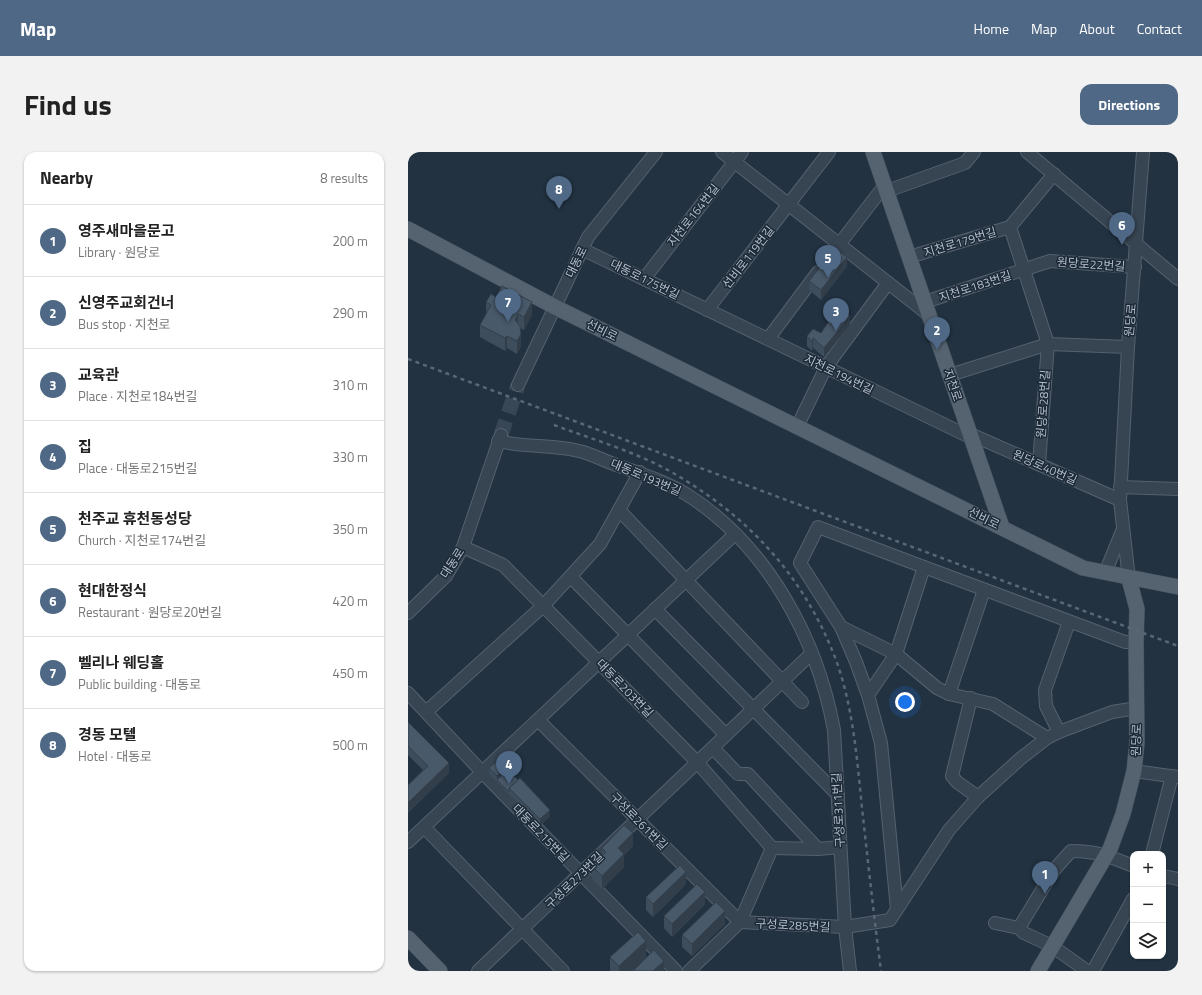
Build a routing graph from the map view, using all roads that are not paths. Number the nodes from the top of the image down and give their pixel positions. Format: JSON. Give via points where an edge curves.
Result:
{"nodes":[{"id":1,"x":656,"y":152,"type":"edge"},
{"id":2,"x":722,"y":152,"type":"edge"},
{"id":3,"x":742,"y":152,"type":"edge"},
{"id":4,"x":829,"y":152,"type":"edge"},
{"id":5,"x":873,"y":152,"type":"edge"},
{"id":6,"x":974,"y":152,"type":"edge"},
{"id":7,"x":1028,"y":152,"type":"edge"},
{"id":8,"x":1143,"y":152,"type":"edge"},
{"id":9,"x":735,"y":162,"type":"junction"},
{"id":10,"x":1054,"y":174,"type":"junction"},
{"id":11,"x":886,"y":188,"type":"junction"},
{"id":12,"x":788,"y":204,"type":"junction"},
{"id":13,"x":1010,"y":227,"type":"junction"},
{"id":14,"x":408,"y":229,"type":"edge"},
{"id":15,"x":839,"y":244,"type":"junction"},
{"id":16,"x":1136,"y":244,"type":"junction"},
{"id":17,"x":582,"y":249,"type":"junction"},
{"id":18,"x":910,"y":257,"type":"junction"},
{"id":19,"x":1135,"y":267,"type":"junction"},
{"id":20,"x":1025,"y":270,"type":"junction"},
{"id":21,"x":644,"y":279,"type":"junction"},
{"id":22,"x":1178,"y":279,"type":"edge"},
{"id":23,"x":888,"y":283,"type":"junction"},
{"id":24,"x":555,"y":307,"type":"junction"},
{"id":25,"x":927,"y":309,"type":"junction"},
{"id":26,"x":707,"y":310,"type":"junction"},
{"id":27,"x":768,"y":339,"type":"junction"},
{"id":28,"x":1048,"y":344,"type":"junction"},
{"id":29,"x":1128,"y":347,"type":"junction"},
{"id":30,"x":826,"y":367,"type":"junction"},
{"id":31,"x":950,"y":374,"type":"junction"},
{"id":32,"x":518,"y":385,"type":"tunnel mouth"},
{"id":33,"x":797,"y":427,"type":"junction"},
{"id":34,"x":971,"y":436,"type":"junction"},
{"id":35,"x":499,"y":438,"type":"joint"},
{"id":36,"x":1038,"y":464,"type":"junction"},
{"id":37,"x":640,"y":472,"type":"junction"},
{"id":38,"x":1120,"y":487,"type":"junction"},
{"id":39,"x":1178,"y":489,"type":"edge"},
{"id":40,"x":1120,"y":500,"type":"junction"},
{"id":41,"x":619,"y":510,"type":"junction"},
{"id":42,"x":1002,"y":527,"type":"junction"},
{"id":43,"x":1123,"y":528,"type":"junction"},
{"id":44,"x":735,"y":534,"type":"junction"},
{"id":45,"x":463,"y":547,"type":"junction"},
{"id":46,"x":924,"y":566,"type":"junction"},
{"id":47,"x":1105,"y":573,"type":"junction"},
{"id":48,"x":571,"y":577,"type":"junction"},
{"id":49,"x":1129,"y":579,"type":"junction"},
{"id":50,"x":686,"y":580,"type":"junction"},
{"id":51,"x":1178,"y":587,"type":"edge"},
{"id":52,"x":984,"y":590,"type":"junction"},
{"id":53,"x":543,"y":606,"type":"junction"},
{"id":54,"x":655,"y":609,"type":"junction"},
{"id":55,"x":408,"y":612,"type":"edge"},
{"id":56,"x":1069,"y":622,"type":"junction"},
{"id":57,"x":841,"y":627,"type":"junction"},
{"id":58,"x":628,"y":634,"type":"junction"},
{"id":59,"x":1136,"y":642,"type":"junction"},
{"id":60,"x":812,"y":653,"type":"junction"},
{"id":61,"x":896,"y":654,"type":"junction"},
{"id":62,"x":600,"y":661,"type":"junction"},
{"id":63,"x":782,"y":681,"type":"junction"},
{"id":64,"x":408,"y":693,"type":"edge"},
{"id":65,"x":949,"y":694,"type":"junction"},
{"id":66,"x":868,"y":695,"type":"junction"},
{"id":67,"x":971,"y":698,"type":"junction"},
{"id":68,"x":802,"y":702,"type":"dead end"},
{"id":69,"x":1137,"y":708,"type":"junction"},
{"id":70,"x":752,"y":710,"type":"junction"},
{"id":71,"x":426,"y":712,"type":"junction"},
{"id":72,"x":538,"y":720,"type":"junction"},
{"id":73,"x":1059,"y":732,"type":"junction"},
{"id":74,"x":726,"y":735,"type":"junction"},
{"id":75,"x":1048,"y":738,"type":"junction"},
{"id":76,"x":713,"y":748,"type":"junction"},
{"id":77,"x":698,"y":762,"type":"junction"},
{"id":78,"x":1134,"y":771,"type":"junction"},
{"id":79,"x":482,"y":772,"type":"junction"},
{"id":80,"x":1175,"y":776,"type":"edge"},
{"id":81,"x":838,"y":795,"type":"junction"},
{"id":82,"x":978,"y":797,"type":"junction"},
{"id":83,"x":637,"y":820,"type":"junction"},
{"id":84,"x":424,"y":827,"type":"junction"},
{"id":85,"x":408,"y":842,"type":"edge"},
{"id":86,"x":840,"y":847,"type":"junction"},
{"id":87,"x":772,"y":848,"type":"junction"},
{"id":88,"x":818,"y":849,"type":"junction"},
{"id":89,"x":1153,"y":851,"type":"edge"},
{"id":90,"x":1106,"y":854,"type":"junction"},
{"id":91,"x":1130,"y":865,"type":"edge"},
{"id":92,"x":580,"y":873,"type":"junction"},
{"id":93,"x":1166,"y":877,"type":"edge"},
{"id":94,"x":1178,"y":879,"type":"edge"},
{"id":95,"x":1130,"y":905,"type":"edge"},
{"id":96,"x":897,"y":909,"type":"junction"},
{"id":97,"x":740,"y":922,"type":"junction"},
{"id":98,"x":995,"y":923,"type":"dead end"},
{"id":99,"x":845,"y":927,"type":"junction"},
{"id":100,"x":1019,"y":928,"type":"junction"},
{"id":101,"x":522,"y":929,"type":"junction"},
{"id":102,"x":408,"y":938,"type":"edge"},
{"id":103,"x":1052,"y":946,"type":"junction"},
{"id":104,"x":440,"y":971,"type":"edge"},
{"id":105,"x":478,"y":971,"type":"edge"},
{"id":106,"x":563,"y":971,"type":"edge"},
{"id":107,"x":676,"y":971,"type":"edge"},
{"id":108,"x":689,"y":971,"type":"edge"},
{"id":109,"x":850,"y":971,"type":"edge"},
{"id":110,"x":1038,"y":971,"type":"edge"},
{"id":111,"x":1087,"y":971,"type":"edge"},
{"id":112,"x":1093,"y":971,"type":"edge"}],
"edges":[{"from":1,"to":17,"type":"street","name":"대동로","via":[[588,237]]},
{"from":2,"to":9,"type":"street"},
{"from":3,"to":9,"type":"street","name":"지천로164번길"},
{"from":4,"to":12,"type":"street","name":"선비로119번길"},
{"from":5,"to":11,"type":"main road","name":"지천로"},
{"from":6,"to":11,"type":"street","via":[[965,163]]},
{"from":7,"to":10,"type":"street"},
{"from":8,"to":16,"type":"street","name":"원당로"},
{"from":9,"to":12,"type":"street"},
{"from":9,"to":21,"type":"street","name":"지천로164번길"},
{"from":10,"to":13,"type":"street","name":"지천로179번길"},
{"from":10,"to":16,"type":"street"},
{"from":11,"to":15,"type":"street"},
{"from":11,"to":18,"type":"main road","name":"지천로"},
{"from":12,"to":15,"type":"street"},
{"from":12,"to":26,"type":"street","name":"선비로119번길"},
{"from":13,"to":18,"type":"street","name":"지천로179번길"},
{"from":13,"to":20,"type":"street","name":"지천로179번길"},
{"from":14,"to":24,"type":"main road","name":"선비로"},
{"from":15,"to":23,"type":"street"},
{"from":15,"to":27,"type":"street"},
{"from":16,"to":19,"type":"street","name":"원당로"},
{"from":16,"to":22,"type":"street"},
{"from":17,"to":21,"type":"street","name":"대동로175번길"},
{"from":17,"to":24,"type":"street","name":"대동로"},
{"from":18,"to":25,"type":"main road","name":"지천로"},
{"from":19,"to":20,"type":"street","name":"원당로22번길","via":[[1050,261]]},
{"from":19,"to":29,"type":"street","name":"원당로"},
{"from":20,"to":25,"type":"street","name":"지천로183번길"},
{"from":20,"to":28,"type":"street","name":"원당로28번길"},
{"from":21,"to":26,"type":"street","name":"대동로175번길"},
{"from":23,"to":25,"type":"street"},
{"from":23,"to":30,"type":"street"},
{"from":24,"to":32,"type":"street","name":"대동로"},
{"from":24,"to":33,"type":"main road","name":"선비로"},
{"from":25,"to":31,"type":"main road","name":"지천로"},
{"from":26,"to":27,"type":"street","name":"지천로194번길"},
{"from":27,"to":30,"type":"street","name":"지천로194번길"},
{"from":28,"to":29,"type":"street"},
{"from":28,"to":31,"type":"street"},
{"from":28,"to":36,"type":"street","name":"원당로28번길"},
{"from":29,"to":38,"type":"street","name":"원당로"},
{"from":30,"to":33,"type":"street"},
{"from":30,"to":34,"type":"street","name":"지천로194번길"},
{"from":31,"to":34,"type":"main road","name":"지천로"},
{"from":33,"to":42,"type":"main road","name":"선비로"},
{"from":34,"to":36,"type":"street","name":"원당로40번길"},
{"from":34,"to":42,"type":"main road","name":"지천로"},
{"from":35,"to":37,"type":"street","name":"대동로193번길","via":[[511,444],[582,451]]},
{"from":35,"to":45,"type":"street","name":"대동로"},
{"from":36,"to":40,"type":"street","name":"원당로40번길"},
{"from":37,"to":41,"type":"street"},
{"from":37,"to":44,"type":"street","name":"대동로193번길","via":[[687,495]]},
{"from":38,"to":39,"type":"street"},
{"from":38,"to":40,"type":"street","name":"원당로"},
{"from":40,"to":43,"type":"street","name":"원당로"},
{"from":41,"to":48,"type":"street","via":[[600,544]]},
{"from":41,"to":50,"type":"street"},
{"from":42,"to":47,"type":"main road","name":"선비로","via":[[1083,568]]},
{"from":43,"to":47,"type":"street"},
{"from":43,"to":49,"type":"street","name":"원당로"},
{"from":44,"to":50,"type":"street"},
{"from":44,"to":60,"type":"street","name":"대동로193번길","via":[[761,565],[791,608]]},
{"from":45,"to":53,"type":"street","name":"대동로203번길","via":[[503,565]]},
{"from":45,"to":55,"type":"street","name":"대동로","via":[[446,576]]},
{"from":46,"to":52,"type":"street"},
{"from":46,"to":57,"type":"street","via":[[818,527],[800,563]]},
{"from":46,"to":61,"type":"street"},
{"from":47,"to":49,"type":"main road","name":"선비로"},
{"from":48,"to":53,"type":"street"},
{"from":48,"to":58,"type":"street"},
{"from":49,"to":51,"type":"main road","name":"선비로"},
{"from":49,"to":59,"type":"main road","name":"원당로","via":[[1137,609]]},
{"from":50,"to":54,"type":"street"},
{"from":50,"to":63,"type":"street"},
{"from":52,"to":56,"type":"street"},
{"from":52,"to":65,"type":"street"},
{"from":53,"to":62,"type":"street","name":"대동로203번길"},
{"from":53,"to":71,"type":"street"},
{"from":54,"to":58,"type":"street"},
{"from":54,"to":70,"type":"street"},
{"from":56,"to":59,"type":"street","via":[[1125,642]]},
{"from":56,"to":73,"type":"street","via":[[1045,690],[1046,706]]},
{"from":57,"to":61,"type":"street"},
{"from":57,"to":66,"type":"street"},
{"from":58,"to":62,"type":"street"},
{"from":58,"to":74,"type":"street"},
{"from":59,"to":69,"type":"main road","name":"원당로"},
{"from":60,"to":63,"type":"street","name":"구성로273번길"},
{"from":60,"to":81,"type":"street","name":"구성로311번길","via":[[827,696],[832,723]]},
{"from":61,"to":65,"type":"street","via":[[937,688]]},
{"from":61,"to":66,"type":"street"},
{"from":62,"to":72,"type":"street"},
{"from":62,"to":77,"type":"street","name":"대동로203번길"},
{"from":63,"to":68,"type":"street"},
{"from":63,"to":70,"type":"street","name":"구성로273번길"},
{"from":64,"to":71,"type":"street","name":"대동로215번길"},
{"from":65,"to":67,"type":"street"},
{"from":66,"to":96,"type":"street","via":[[881,743]]},
{"from":67,"to":75,"type":"street","via":[[993,704]]},
{"from":67,"to":82,"type":"street","via":[[952,776]]},
{"from":69,"to":73,"type":"street","name":"구성로285번길","via":[[1112,712]]},
{"from":69,"to":78,"type":"main road","name":"원당로"},
{"from":70,"to":74,"type":"street","name":"구성로273번길"},
{"from":70,"to":81,"type":"street"},
{"from":71,"to":79,"type":"street","name":"대동로215번길"},
{"from":72,"to":79,"type":"street"},
{"from":72,"to":83,"type":"street","name":"구성로261번길"},
{"from":73,"to":75,"type":"street","name":"구성로285번길"},
{"from":74,"to":76,"type":"street","name":"구성로273번길"},
{"from":75,"to":82,"type":"street","name":"구성로285번길","via":[[1014,764]]},
{"from":76,"to":77,"type":"street","name":"구성로273번길"},
{"from":76,"to":88,"type":"street","via":[[738,774],[748,774]]},
{"from":77,"to":83,"type":"street","name":"구성로273번길"},
{"from":77,"to":87,"type":"street","name":"대동로203번길"},
{"from":78,"to":80,"type":"street"},
{"from":78,"to":90,"type":"main road","name":"원당로","via":[[1123,814]]},
{"from":79,"to":84,"type":"street"},
{"from":79,"to":92,"type":"street","name":"대동로215번길"},
{"from":80,"to":89,"type":"street"},
{"from":81,"to":86,"type":"street","name":"구성로311번길"},
{"from":82,"to":96,"type":"street","name":"구성로285번길","via":[[949,830]]},
{"from":83,"to":92,"type":"street","name":"구성로273번길"},
{"from":83,"to":97,"type":"street","name":"구성로261번길"},
{"from":84,"to":85,"type":"street"},
{"from":84,"to":101,"type":"street"},
{"from":86,"to":88,"type":"street"},
{"from":86,"to":99,"type":"street","name":"구성로311번길"},
{"from":87,"to":88,"type":"street"},
{"from":87,"to":97,"type":"street","name":"구성로285번길"},
{"from":90,"to":91,"type":"street"},
{"from":90,"to":100,"type":"street","via":[[1071,851],[1054,870]]},
{"from":90,"to":103,"type":"main road","name":"원당로"},
{"from":92,"to":101,"type":"street","name":"구성로273번길"},
{"from":92,"to":107,"type":"street","name":"대동로215번길"},
{"from":93,"to":94,"type":"street"},
{"from":95,"to":112,"type":"street"},
{"from":96,"to":99,"type":"street","name":"구성로285번길","via":[[890,920]]},
{"from":97,"to":99,"type":"street","name":"구성로285번길"},
{"from":97,"to":108,"type":"street","name":"구성로285번길"},
{"from":98,"to":100,"type":"street"},
{"from":99,"to":109,"type":"street","name":"구성로311번길"},
{"from":100,"to":103,"type":"street"},
{"from":101,"to":105,"type":"street","name":"구성로273번길"},
{"from":101,"to":106,"type":"street"},
{"from":102,"to":104,"type":"main road"},
{"from":103,"to":110,"type":"main road","name":"원당로"},
{"from":103,"to":111,"type":"street"}]}
